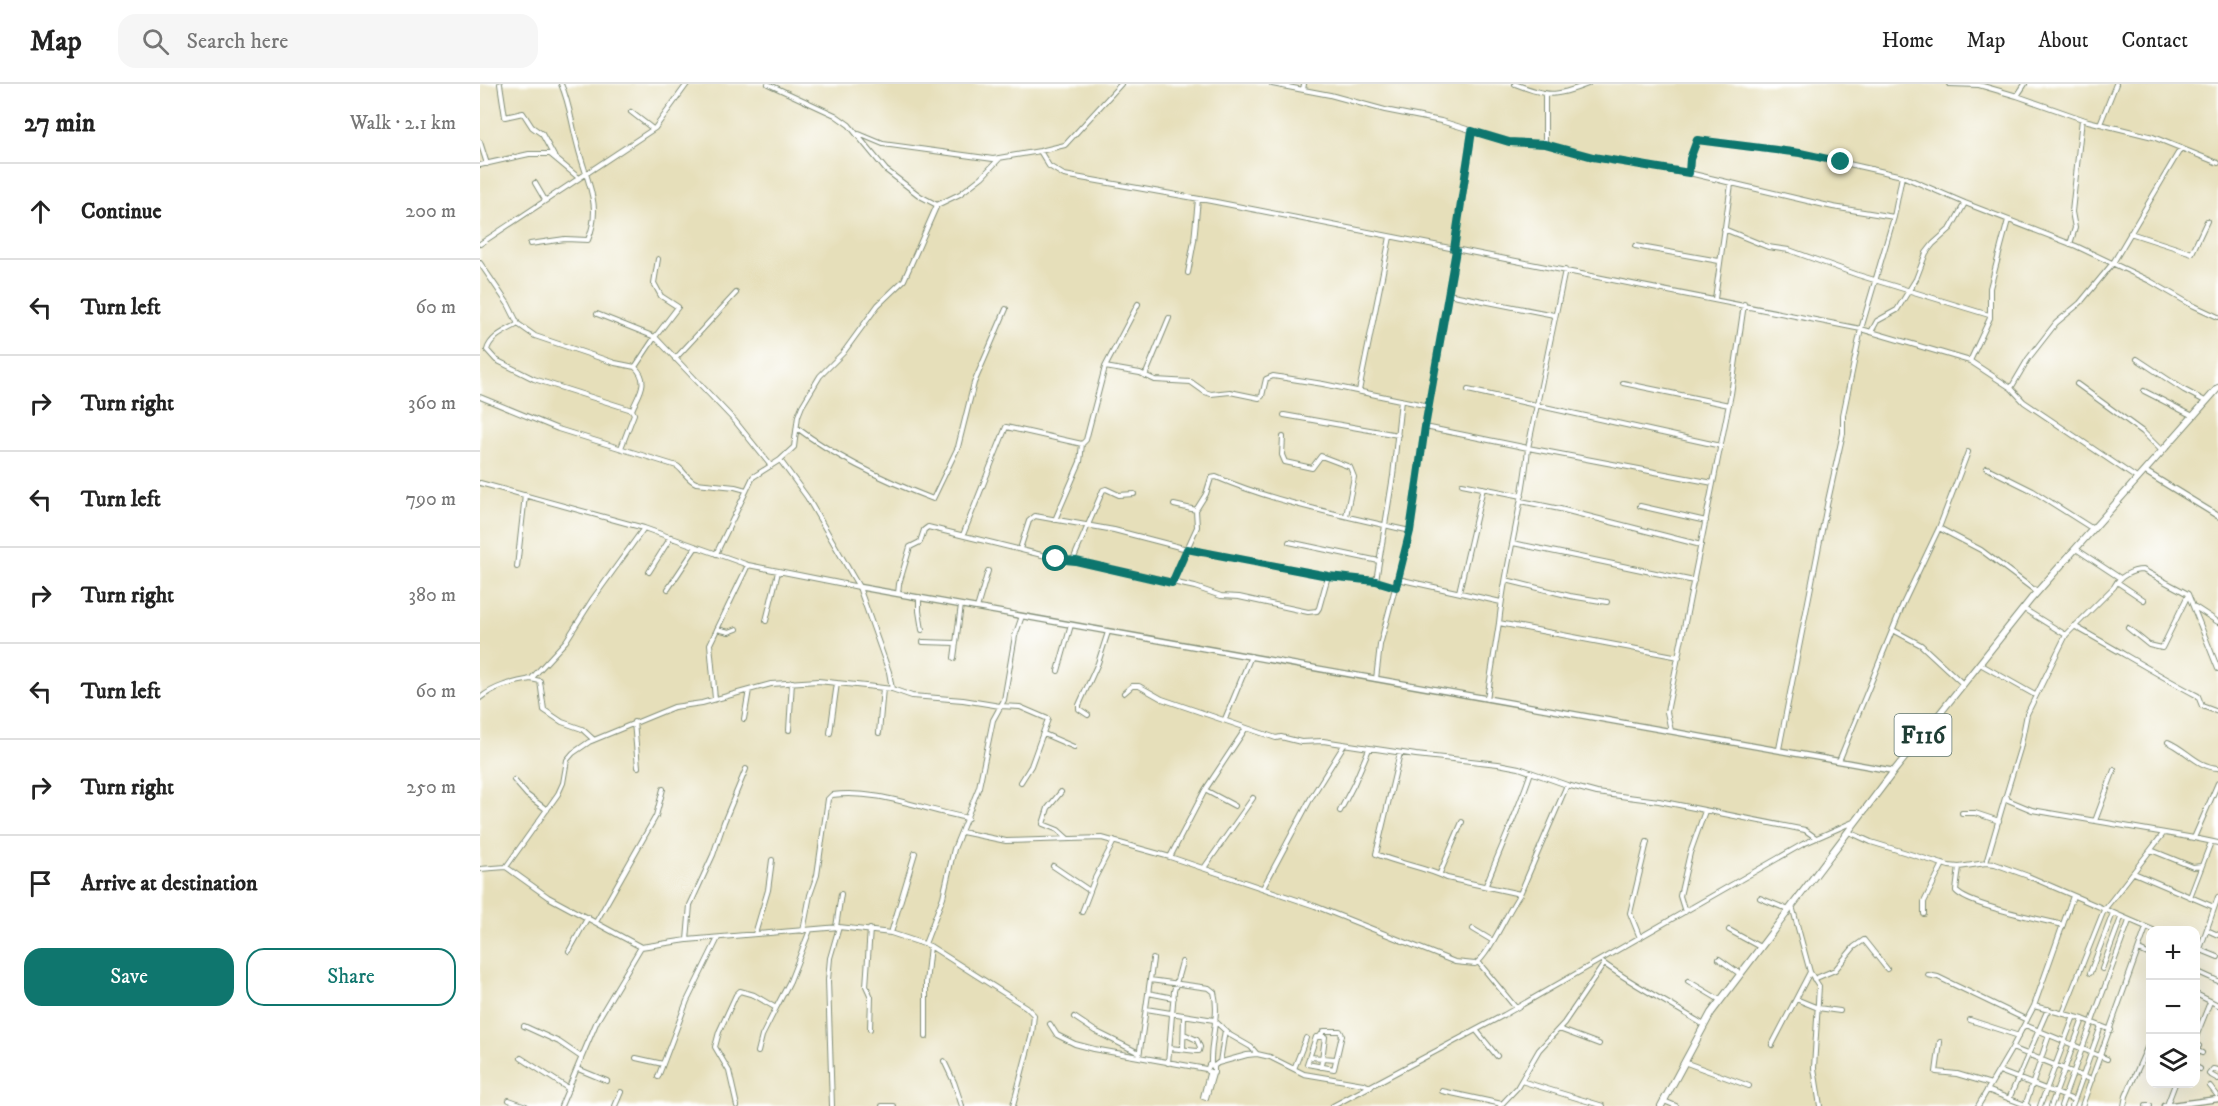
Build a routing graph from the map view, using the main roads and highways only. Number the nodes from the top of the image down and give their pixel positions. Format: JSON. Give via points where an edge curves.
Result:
{"nodes":[{"id":1,"x":2218,"y":388,"type":"edge"},
{"id":2,"x":1662,"y":1104,"type":"edge"}],
"edges":[{"from":1,"to":2,"type":"main road","number":"F116","via":[[2037,592],[1894,771],[1721,1000]]}]}
